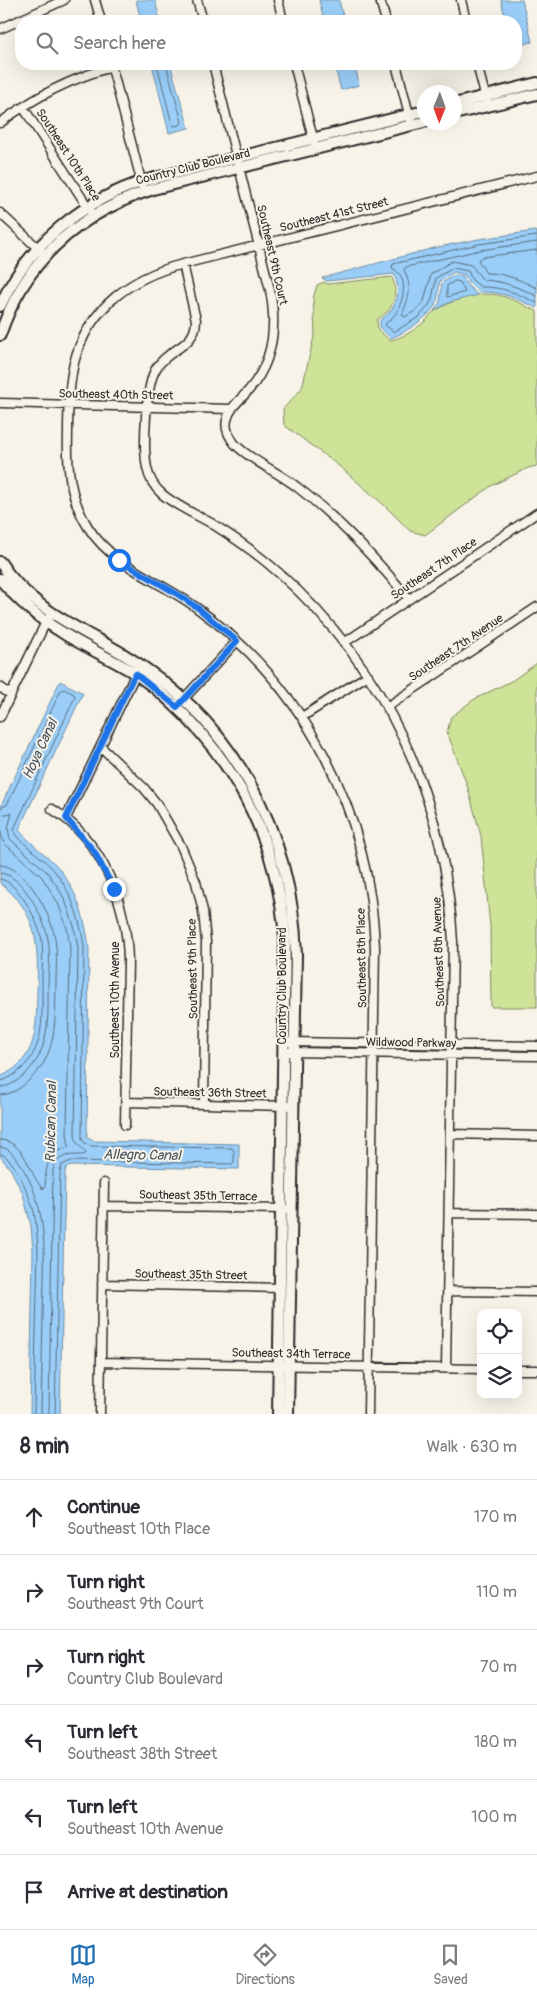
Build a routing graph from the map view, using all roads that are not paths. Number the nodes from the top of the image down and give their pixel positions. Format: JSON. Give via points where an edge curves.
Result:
{"nodes":[{"id":1,"x":64,"y":0,"type":"edge"},
{"id":2,"x":95,"y":0,"type":"edge"},
{"id":3,"x":197,"y":0,"type":"edge"},
{"id":4,"x":278,"y":0,"type":"edge"},
{"id":5,"x":380,"y":0,"type":"edge"},
{"id":6,"x":460,"y":0,"type":"edge"},
{"id":7,"x":31,"y":15,"type":"edge"},
{"id":8,"x":99,"y":15,"type":"edge"},
{"id":9,"x":201,"y":15,"type":"edge"},
{"id":10,"x":282,"y":15,"type":"edge"},
{"id":11,"x":384,"y":15,"type":"edge"},
{"id":12,"x":464,"y":15,"type":"edge"},
{"id":13,"x":15,"y":22,"type":"edge"},
{"id":14,"x":0,"y":29,"type":"edge"},
{"id":15,"x":100,"y":70,"type":"edge"},
{"id":16,"x":113,"y":70,"type":"edge"},
{"id":17,"x":215,"y":70,"type":"edge"},
{"id":18,"x":296,"y":70,"type":"edge"},
{"id":19,"x":398,"y":70,"type":"edge"},
{"id":20,"x":478,"y":70,"type":"edge"},
{"id":21,"x":537,"y":84,"type":"edge"},
{"id":22,"x":537,"y":94,"type":"edge"},
{"id":23,"x":486,"y":101,"type":"junction"},
{"id":24,"x":462,"y":103,"type":"edge"},
{"id":25,"x":23,"y":107,"type":"junction"},
{"id":26,"x":462,"y":111,"type":"edge"},
{"id":27,"x":417,"y":116,"type":"edge"},
{"id":28,"x":410,"y":120,"type":"junction"},
{"id":29,"x":417,"y":121,"type":"edge"},
{"id":30,"x":0,"y":123,"type":"edge"},
{"id":31,"x":315,"y":144,"type":"junction"},
{"id":32,"x":239,"y":163,"type":"junction"},
{"id":33,"x":537,"y":176,"type":"edge"},
{"id":34,"x":143,"y":187,"type":"junction"},
{"id":35,"x":90,"y":211,"type":"junction"},
{"id":36,"x":0,"y":213,"type":"edge"},
{"id":37,"x":259,"y":245,"type":"junction"},
{"id":38,"x":42,"y":251,"type":"junction"},
{"id":39,"x":183,"y":264,"type":"junction"},
{"id":40,"x":0,"y":306,"type":"edge"},
{"id":41,"x":0,"y":335,"type":"edge"},
{"id":42,"x":0,"y":403,"type":"edge"},
{"id":43,"x":69,"y":405,"type":"junction"},
{"id":44,"x":147,"y":407,"type":"junction"},
{"id":45,"x":231,"y":409,"type":"junction"},
{"id":46,"x":537,"y":513,"type":"edge"},
{"id":47,"x":0,"y":562,"type":"edge"},
{"id":48,"x":0,"y":579,"type":"edge"},
{"id":49,"x":409,"y":599,"type":"junction"},
{"id":50,"x":537,"y":607,"type":"edge"},
{"id":51,"x":49,"y":618,"type":"junction"},
{"id":52,"x":237,"y":641,"type":"junction"},
{"id":53,"x":344,"y":643,"type":"junction"},
{"id":54,"x":138,"y":670,"type":"junction"},
{"id":55,"x":368,"y":675,"type":"junction"},
{"id":56,"x":0,"y":687,"type":"edge"},
{"id":57,"x":10,"y":695,"type":"junction"},
{"id":58,"x":180,"y":703,"type":"junction"},
{"id":59,"x":387,"y":707,"type":"junction"},
{"id":60,"x":0,"y":717,"type":"edge"},
{"id":61,"x":302,"y":717,"type":"junction"},
{"id":62,"x":101,"y":747,"type":"junction"},
{"id":63,"x":52,"y":809,"type":"dead end"},
{"id":64,"x":66,"y":818,"type":"junction"},
{"id":65,"x":374,"y":1043,"type":"junction"},
{"id":66,"x":452,"y":1045,"type":"junction"},
{"id":67,"x":537,"y":1046,"type":"edge"},
{"id":68,"x":290,"y":1047,"type":"junction"},
{"id":69,"x":374,"y":1054,"type":"junction"},
{"id":70,"x":452,"y":1055,"type":"junction"},
{"id":71,"x":537,"y":1056,"type":"edge"},
{"id":72,"x":126,"y":1102,"type":"junction"},
{"id":73,"x":204,"y":1104,"type":"junction"},
{"id":74,"x":289,"y":1106,"type":"junction"},
{"id":75,"x":125,"y":1125,"type":"dead end"},
{"id":76,"x":451,"y":1134,"type":"junction"},
{"id":77,"x":537,"y":1136,"type":"edge"},
{"id":78,"x":104,"y":1183,"type":"dead end"},
{"id":79,"x":104,"y":1206,"type":"junction"},
{"id":80,"x":287,"y":1209,"type":"junction"},
{"id":81,"x":449,"y":1213,"type":"junction"},
{"id":82,"x":537,"y":1214,"type":"edge"},
{"id":83,"x":102,"y":1284,"type":"junction"},
{"id":84,"x":280,"y":1288,"type":"junction"},
{"id":85,"x":448,"y":1291,"type":"junction"},
{"id":86,"x":537,"y":1292,"type":"edge"},
{"id":87,"x":101,"y":1362,"type":"junction"},
{"id":88,"x":284,"y":1365,"type":"junction"},
{"id":89,"x":369,"y":1367,"type":"junction"},
{"id":90,"x":446,"y":1368,"type":"junction"},
{"id":91,"x":477,"y":1369,"type":"edge"},
{"id":92,"x":522,"y":1370,"type":"edge"},
{"id":93,"x":537,"y":1370,"type":"edge"},
{"id":94,"x":100,"y":1414,"type":"edge"},
{"id":95,"x":278,"y":1414,"type":"edge"},
{"id":96,"x":288,"y":1414,"type":"edge"},
{"id":97,"x":368,"y":1414,"type":"edge"}],
"edges":[{"from":1,"to":7,"type":"street"},
{"from":2,"to":8,"type":"street"},
{"from":3,"to":9,"type":"street"},
{"from":4,"to":10,"type":"street"},
{"from":5,"to":11,"type":"street"},
{"from":6,"to":12,"type":"street"},
{"from":13,"to":14,"type":"street"},
{"from":15,"to":25,"type":"street"},
{"from":16,"to":34,"type":"street"},
{"from":17,"to":32,"type":"street","name":"Southeast 9th Court"},
{"from":18,"to":31,"type":"street"},
{"from":19,"to":28,"type":"street"},
{"from":20,"to":23,"type":"street"},
{"from":21,"to":23,"type":"main road"},
{"from":22,"to":23,"type":"main road"},
{"from":23,"to":24,"type":"main road"},
{"from":23,"to":26,"type":"main road"},
{"from":25,"to":30,"type":"street"},
{"from":25,"to":35,"type":"street","name":"Southeast 10th Place"},
{"from":27,"to":28,"type":"main road","name":"Country Club Boulevard"},
{"from":28,"to":29,"type":"main road","name":"Country Club Boulevard"},
{"from":28,"to":31,"type":"main road","name":"Country Club Boulevard"},
{"from":31,"to":32,"type":"main road","name":"Country Club Boulevard"},
{"from":32,"to":34,"type":"main road","name":"Country Club Boulevard"},
{"from":32,"to":37,"type":"street","name":"Southeast 9th Court"},
{"from":33,"to":37,"type":"street","name":"Southeast 41st Street"},
{"from":34,"to":35,"type":"main road","name":"Country Club Boulevard","via":[[117,191]]},
{"from":35,"to":38,"type":"main road","name":"Country Club Boulevard","via":[[65,222]]},
{"from":36,"to":38,"type":"street"},
{"from":37,"to":39,"type":"street","name":"Southeast 41st Street"},
{"from":37,"to":45,"type":"street","name":"Southeast 9th Court","via":[[273,306],[273,338],[260,376]]},
{"from":38,"to":40,"type":"main road","name":"Country Club Boulevard","via":[[18,273]]},
{"from":38,"to":41,"type":"main road","name":"Country Club Boulevard"},
{"from":39,"to":43,"type":"street","name":"Southeast 41st Street","via":[[159,270],[139,280],[120,292],[100,313],[77,353]]},
{"from":39,"to":44,"type":"street","via":[[196,328],[187,343],[157,367],[149,386]]},
{"from":42,"to":43,"type":"street","name":"Southeast 40th Street"},
{"from":43,"to":44,"type":"street","name":"Southeast 40th Street"},
{"from":43,"to":52,"type":"street","via":[[67,456],[70,486],[89,529],[119,560],[198,608]]},
{"from":44,"to":45,"type":"street","name":"Southeast 40th Street"},
{"from":44,"to":53,"type":"street","via":[[146,466],[157,489],[256,553],[300,593]]},
{"from":45,"to":49,"type":"street","via":[[227,428],[236,446],[321,505],[365,547]]},
{"from":46,"to":49,"type":"street","name":"Southeast 7th Place"},
{"from":47,"to":51,"type":"main road","name":"Country Club Boulevard"},
{"from":48,"to":51,"type":"main road","name":"Country Club Boulevard","via":[[22,602]]},
{"from":49,"to":53,"type":"street","name":"Southeast 7th Place"},
{"from":50,"to":59,"type":"street","name":"Southeast 7th Avenue"},
{"from":51,"to":54,"type":"main road","name":"Country Club Boulevard","via":[[69,637]]},
{"from":51,"to":57,"type":"street"},
{"from":52,"to":58,"type":"street"},
{"from":52,"to":61,"type":"street","name":"Southeast 8th Place","via":[[273,678]]},
{"from":53,"to":55,"type":"street","name":"Southeast 8th Avenue"},
{"from":54,"to":58,"type":"main road","name":"Country Club Boulevard"},
{"from":54,"to":62,"type":"street"},
{"from":55,"to":59,"type":"street","name":"Southeast 8th Avenue"},
{"from":55,"to":61,"type":"street"},
{"from":56,"to":57,"type":"street"},
{"from":57,"to":60,"type":"street"},
{"from":58,"to":68,"type":"main road","name":"Country Club Boulevard","via":[[230,770],[252,810],[267,847],[284,924]]},
{"from":59,"to":66,"type":"street","name":"Southeast 8th Avenue","via":[[424,786],[445,864],[453,935]]},
{"from":61,"to":65,"type":"street","name":"Southeast 8th Place","via":[[335,775],[354,821],[365,860],[375,939]]},
{"from":62,"to":64,"type":"street"},
{"from":62,"to":73,"type":"street","name":"Southeast 9th Place","via":[[157,804],[181,846],[196,882],[206,942]]},
{"from":63,"to":64,"type":"street","name":"Southeast 10th Avenue"},
{"from":64,"to":72,"type":"street","name":"Southeast 10th Avenue","via":[[101,861],[125,925],[128,961]]},
{"from":65,"to":66,"type":"street","name":"Wildwood Parkway"},
{"from":65,"to":68,"type":"street","name":"Wildwood Parkway"},
{"from":65,"to":69,"type":"street","name":"Southeast 8th Place"},
{"from":66,"to":67,"type":"street","name":"Wildwood Parkway"},
{"from":66,"to":70,"type":"street","name":"Southeast 8th Avenue"},
{"from":68,"to":69,"type":"street","name":"Wildwood Parkway"},
{"from":68,"to":74,"type":"main road","name":"Country Club Boulevard"},
{"from":69,"to":70,"type":"street","name":"Wildwood Parkway"},
{"from":69,"to":89,"type":"street"},
{"from":70,"to":71,"type":"street","name":"Wildwood Parkway"},
{"from":70,"to":76,"type":"street"},
{"from":72,"to":73,"type":"street","name":"Southeast 36th Street"},
{"from":72,"to":75,"type":"street","name":"Southeast 10th Avenue"},
{"from":73,"to":74,"type":"street","name":"Southeast 36th Street"},
{"from":74,"to":80,"type":"main road","name":"Country Club Boulevard"},
{"from":76,"to":77,"type":"street"},
{"from":76,"to":81,"type":"street"},
{"from":78,"to":79,"type":"street"},
{"from":79,"to":80,"type":"street","name":"Southeast 35th Terrace"},
{"from":79,"to":83,"type":"street"},
{"from":80,"to":84,"type":"main road","name":"Country Club Boulevard"},
{"from":80,"to":88,"type":"main road","name":"Country Club Boulevard"},
{"from":81,"to":82,"type":"street"},
{"from":81,"to":85,"type":"street"},
{"from":83,"to":84,"type":"street","name":"Southeast 35th Street"},
{"from":83,"to":87,"type":"street"},
{"from":84,"to":88,"type":"main road","name":"Country Club Boulevard"},
{"from":85,"to":86,"type":"street"},
{"from":85,"to":90,"type":"street"},
{"from":87,"to":88,"type":"street","name":"Southeast 34th Terrace"},
{"from":87,"to":94,"type":"street"},
{"from":88,"to":89,"type":"street","name":"Southeast 34th Terrace"},
{"from":88,"to":95,"type":"main road","name":"Country Club Boulevard"},
{"from":88,"to":96,"type":"main road","name":"Country Club Boulevard"},
{"from":89,"to":90,"type":"street","name":"Southeast 34th Terrace"},
{"from":89,"to":97,"type":"street"},
{"from":90,"to":91,"type":"street","name":"Southeast 34th Terrace"},
{"from":92,"to":93,"type":"street"}]}
